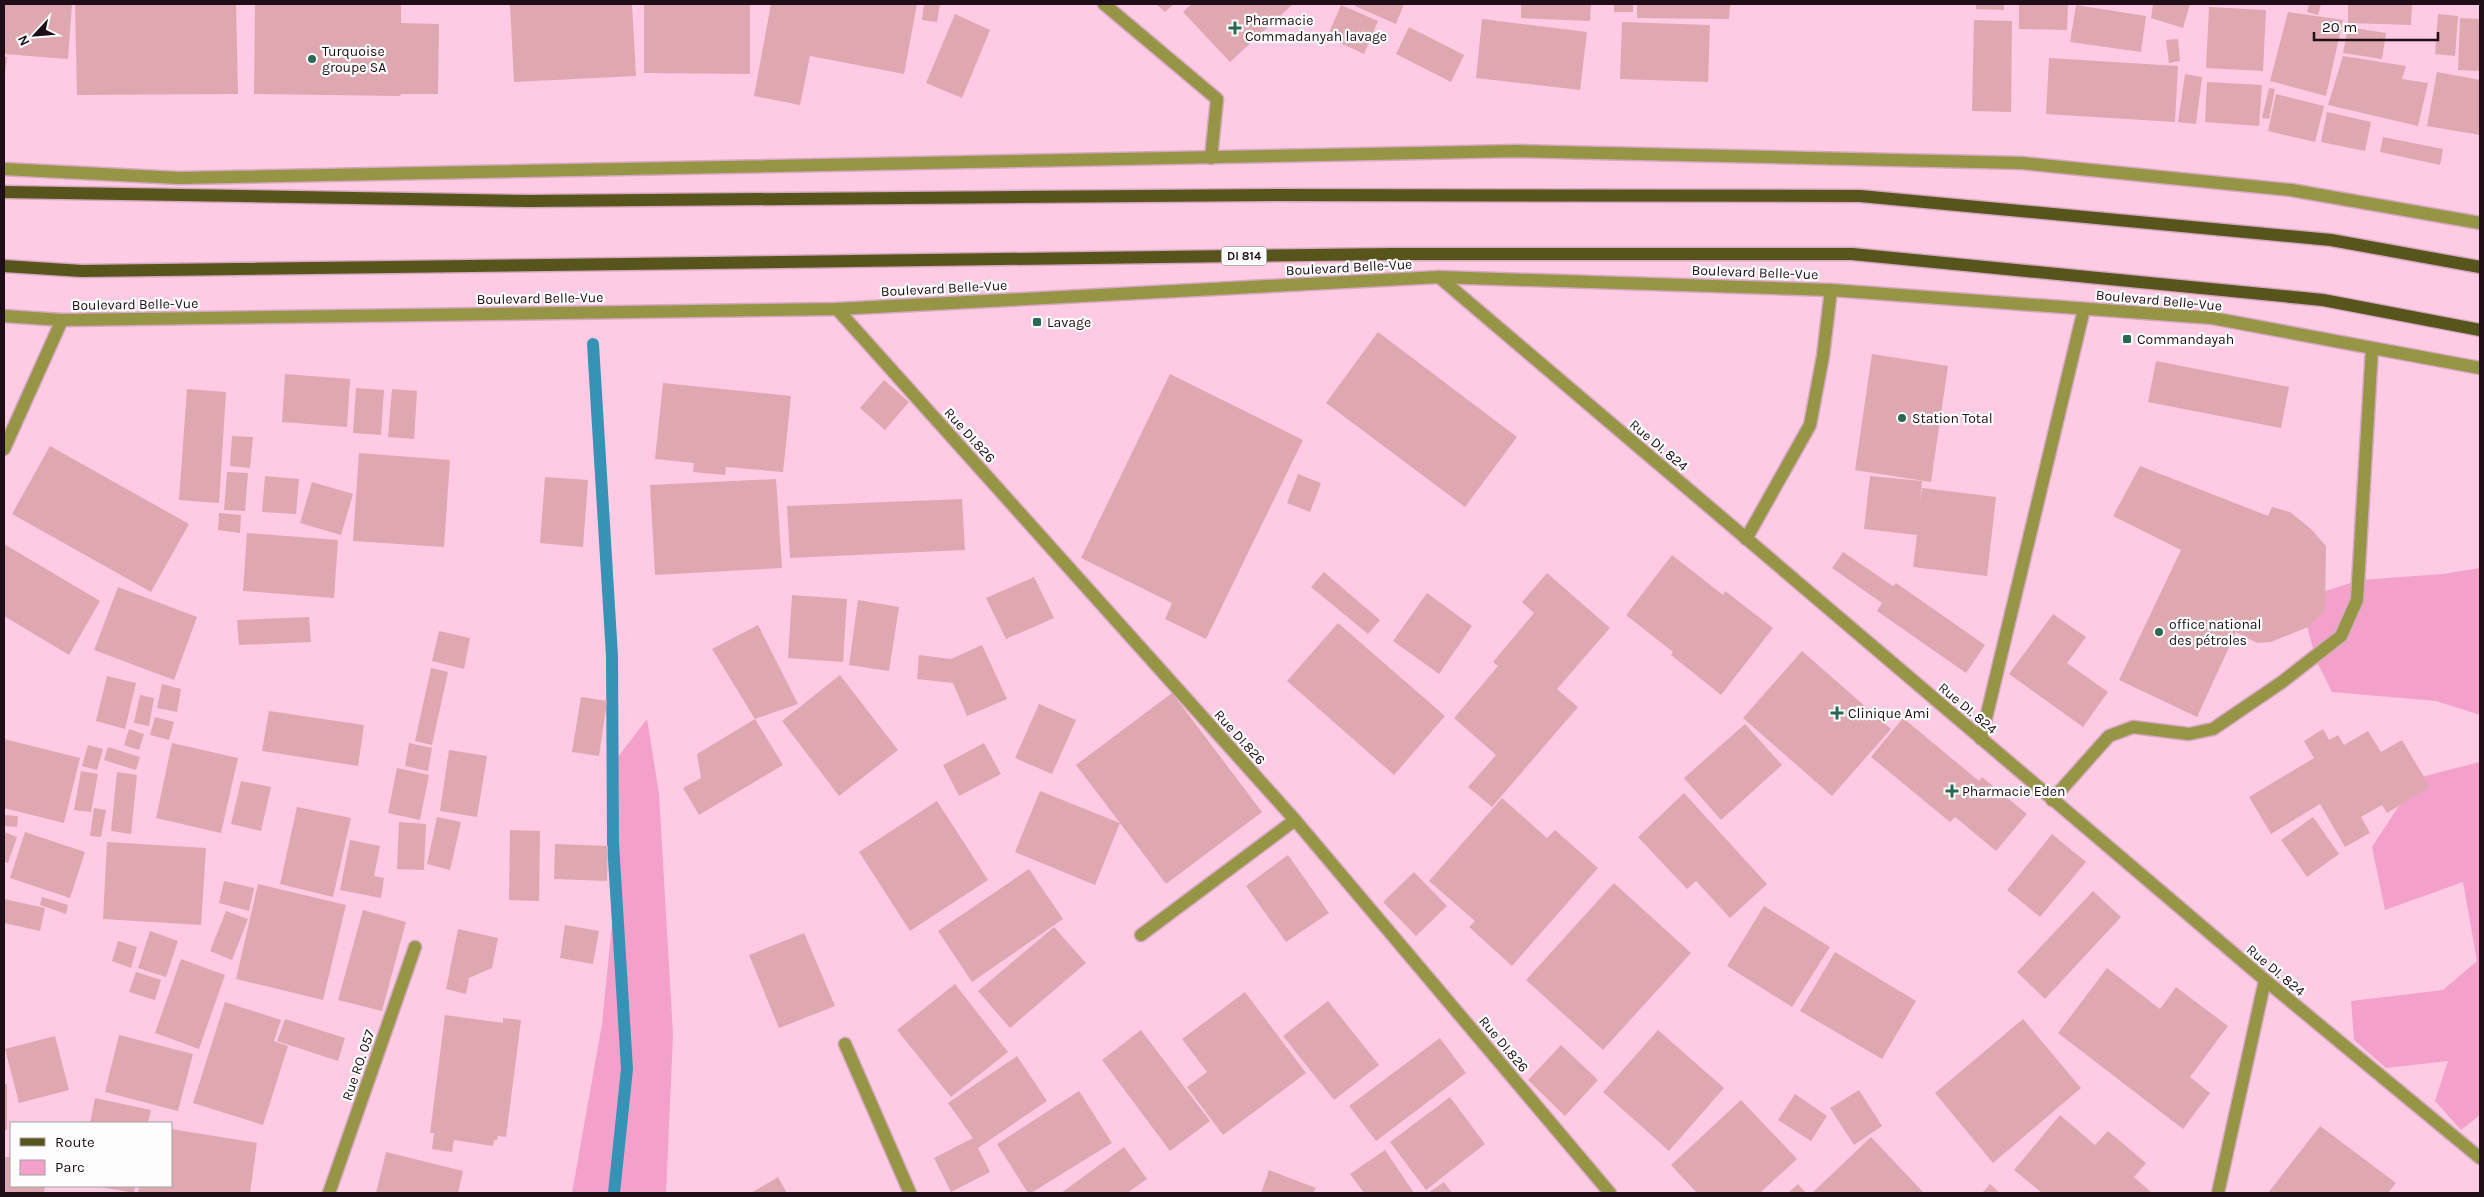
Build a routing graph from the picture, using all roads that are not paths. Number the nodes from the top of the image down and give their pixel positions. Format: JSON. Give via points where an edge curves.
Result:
{"nodes":[{"id":1,"x":1104,"y":4,"type":"edge"},
{"id":2,"x":1211,"y":158,"type":"junction"},
{"id":3,"x":4,"y":169,"type":"edge"},
{"id":4,"x":4,"y":192,"type":"edge"},
{"id":5,"x":2480,"y":224,"type":"edge"},
{"id":6,"x":4,"y":266,"type":"edge"},
{"id":7,"x":2480,"y":267,"type":"edge"},
{"id":8,"x":1439,"y":277,"type":"junction"},
{"id":9,"x":1831,"y":290,"type":"junction"},
{"id":10,"x":837,"y":309,"type":"junction"},
{"id":11,"x":2084,"y":309,"type":"junction"},
{"id":12,"x":4,"y":316,"type":"edge"},
{"id":13,"x":62,"y":320,"type":"junction"},
{"id":14,"x":2480,"y":330,"type":"edge"},
{"id":15,"x":2372,"y":348,"type":"junction"},
{"id":16,"x":2480,"y":368,"type":"edge"},
{"id":17,"x":4,"y":449,"type":"edge"},
{"id":18,"x":1746,"y":539,"type":"junction"},
{"id":19,"x":1981,"y":739,"type":"junction"},
{"id":20,"x":2052,"y":800,"type":"junction"},
{"id":21,"x":1295,"y":820,"type":"junction"},
{"id":22,"x":1141,"y":935,"type":"dead end"},
{"id":23,"x":415,"y":947,"type":"dead end"},
{"id":24,"x":2265,"y":980,"type":"junction"},
{"id":25,"x":845,"y":1044,"type":"dead end"},
{"id":26,"x":2480,"y":1158,"type":"edge"},
{"id":27,"x":328,"y":1193,"type":"edge"},
{"id":28,"x":910,"y":1193,"type":"edge"},
{"id":29,"x":1610,"y":1193,"type":"edge"},
{"id":30,"x":2218,"y":1193,"type":"edge"}],
"edges":[{"from":1,"to":2,"type":"street","via":[[1217,99]]},
{"from":2,"to":3,"type":"street","via":[[180,178]]},
{"from":2,"to":5,"type":"street","via":[[1517,152],[2021,162],[2291,190]]},
{"from":4,"to":7,"type":"main road","via":[[529,201],[1265,195],[1860,196],[2331,240]]},
{"from":6,"to":14,"type":"main road","name":"Boulevard Belle-Vue","number":"DI 814","via":[[82,271],[1394,254],[1852,254],[2323,300]]},
{"from":8,"to":9,"type":"street","name":"Boulevard Belle-Vue"},
{"from":8,"to":10,"type":"street","name":"Boulevard Belle-Vue"},
{"from":8,"to":18,"type":"street","name":"Rue DI. 824"},
{"from":9,"to":11,"type":"street","name":"Boulevard Belle-Vue"},
{"from":9,"to":18,"type":"street","via":[[1810,425]]},
{"from":10,"to":13,"type":"street","name":"Boulevard Belle-Vue"},
{"from":10,"to":21,"type":"street","name":"Rue DI.826"},
{"from":11,"to":15,"type":"street","name":"Boulevard Belle-Vue","via":[[2212,318]]},
{"from":11,"to":19,"type":"street"},
{"from":12,"to":13,"type":"street","name":"Boulevard Belle-Vue"},
{"from":13,"to":17,"type":"street"},
{"from":15,"to":16,"type":"street","name":"Boulevard Belle-Vue"},
{"from":15,"to":20,"type":"street","via":[[2357,600],[2341,636],[2282,682],[2213,729],[2189,734],[2133,727],[2109,736]]},
{"from":18,"to":19,"type":"street","name":"Rue DI. 824"},
{"from":19,"to":20,"type":"street","name":"Rue DI. 824"},
{"from":20,"to":24,"type":"street","name":"Rue DI. 824"},
{"from":21,"to":22,"type":"street"},
{"from":21,"to":29,"type":"street","name":"Rue DI.826"},
{"from":23,"to":27,"type":"street","name":"Rue RO. 057"},
{"from":24,"to":26,"type":"street","name":"Rue DI. 824"},
{"from":24,"to":30,"type":"street"},
{"from":25,"to":28,"type":"street"}]}
